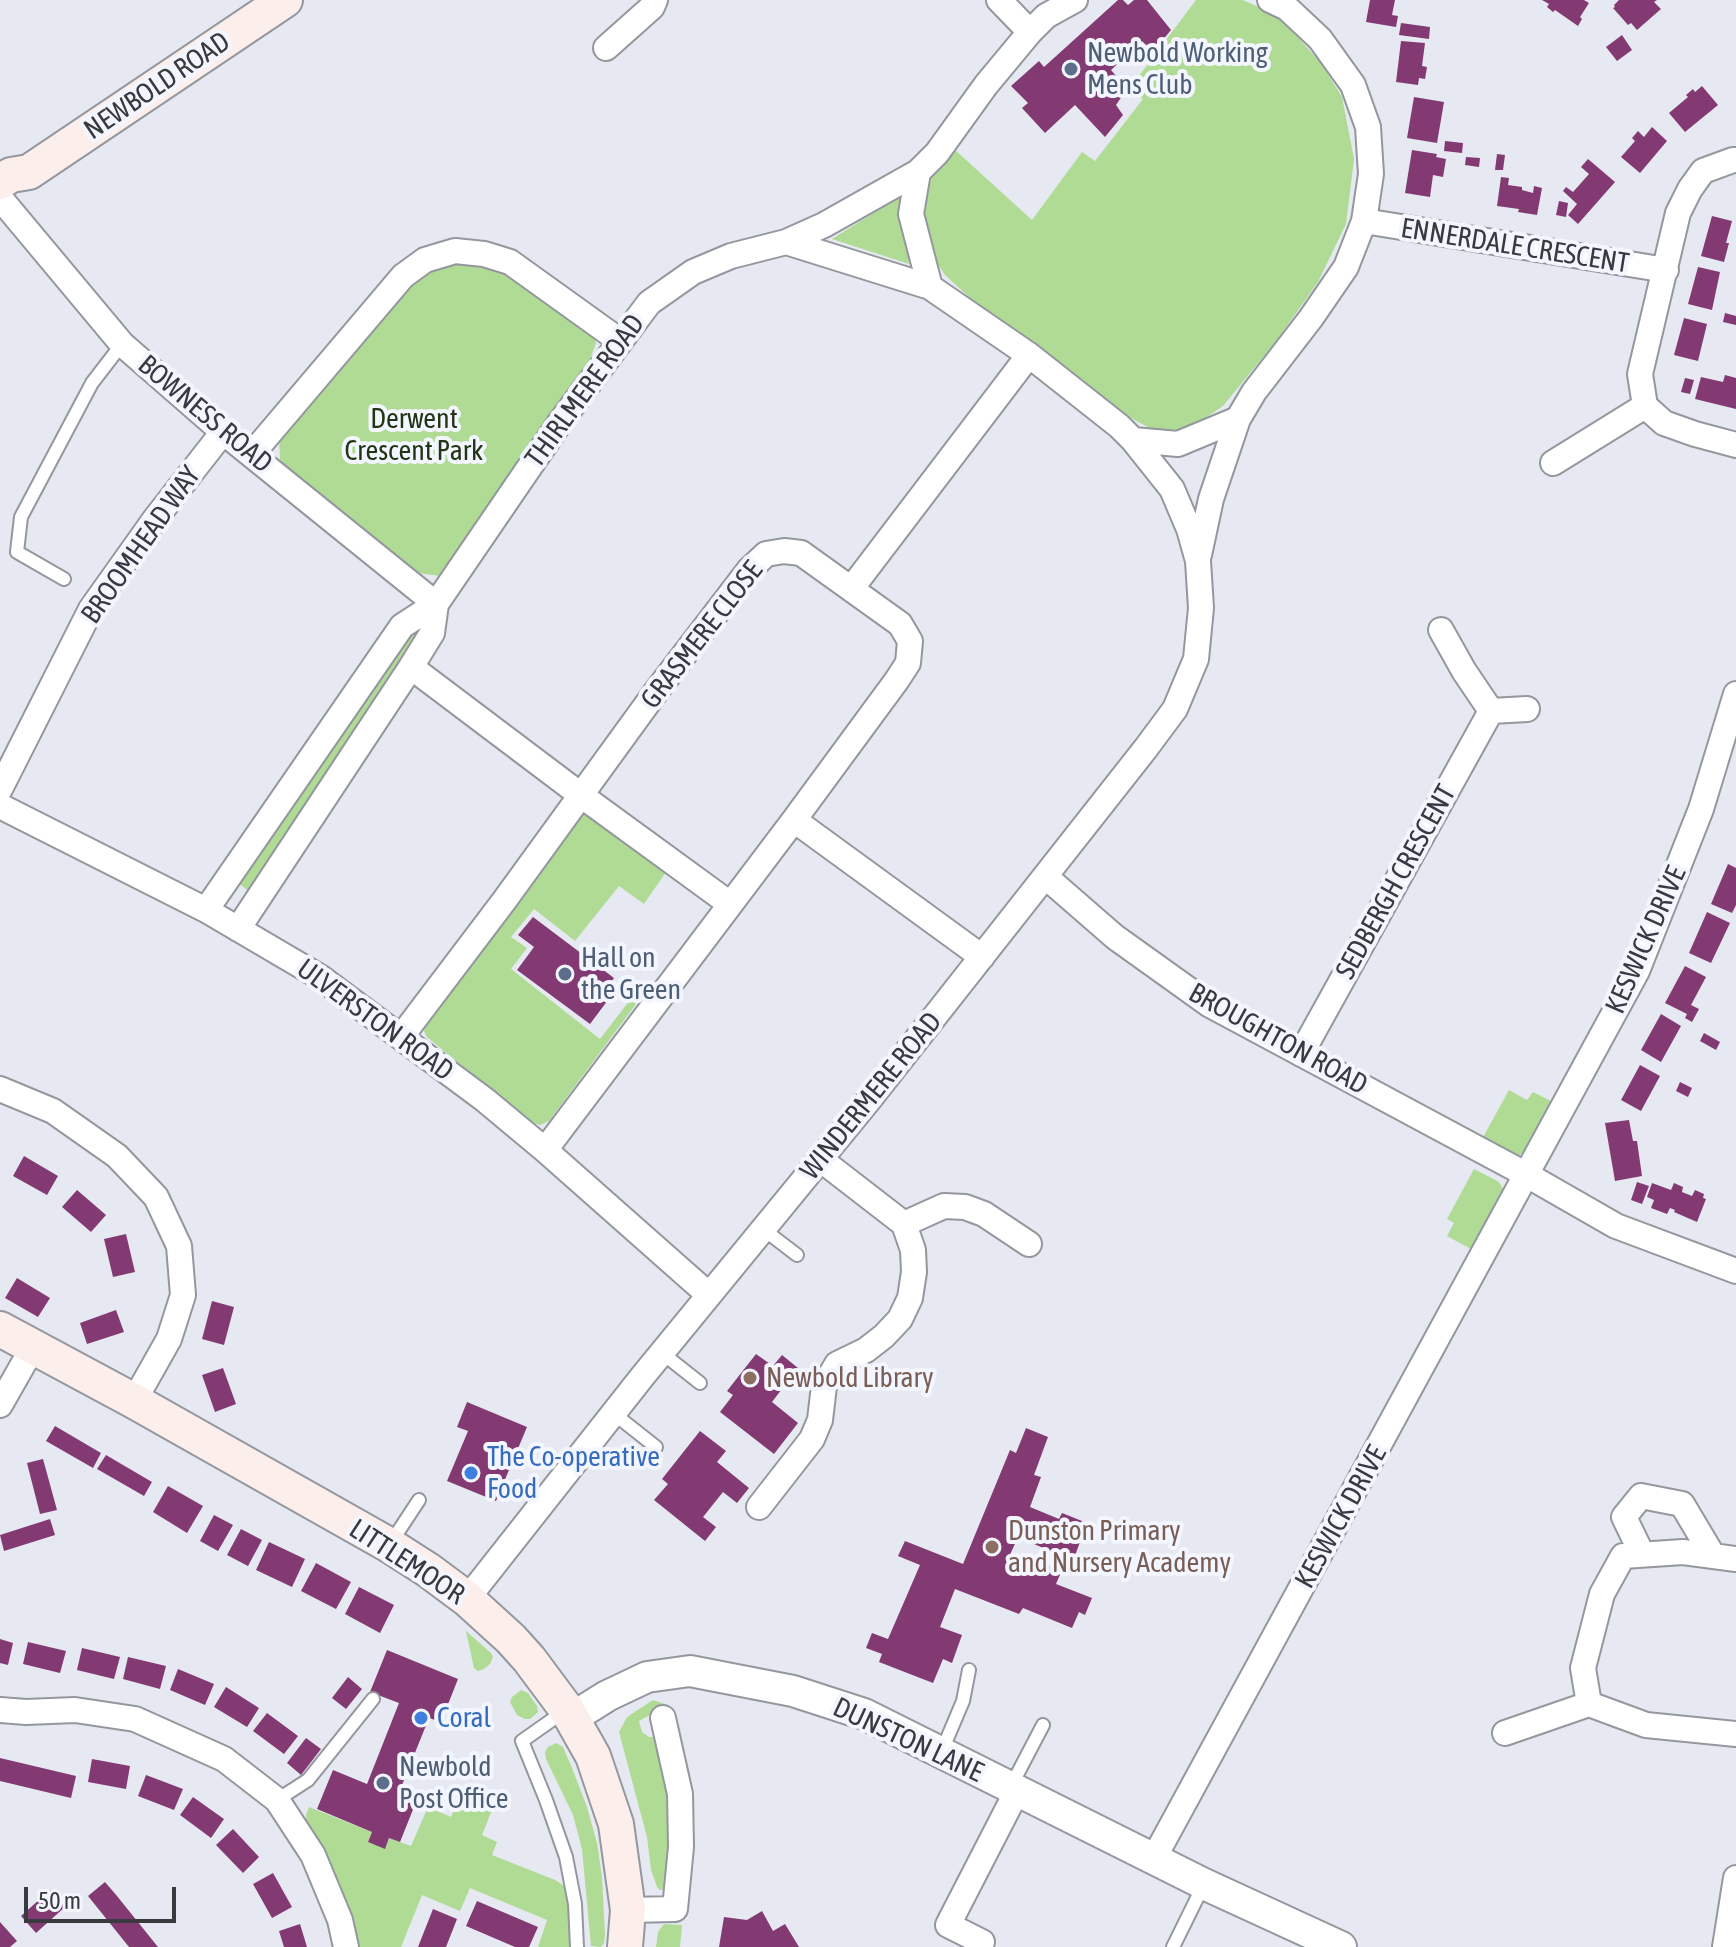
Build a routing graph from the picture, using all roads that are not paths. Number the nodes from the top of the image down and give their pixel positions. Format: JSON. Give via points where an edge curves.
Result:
{"nodes":[{"id":1,"x":285,"y":0,"type":"edge"},
{"id":2,"x":655,"y":0,"type":"edge"},
{"id":3,"x":999,"y":0,"type":"edge"},
{"id":4,"x":1075,"y":0,"type":"edge"},
{"id":5,"x":1283,"y":3,"type":"edge"},
{"id":6,"x":1030,"y":32,"type":"junction"},
{"id":7,"x":606,"y":48,"type":"dead end"},
{"id":8,"x":1736,"y":160,"type":"edge"},
{"id":9,"x":918,"y":172,"type":"junction"},
{"id":10,"x":7,"y":193,"type":"edge"},
{"id":11,"x":1364,"y":221,"type":"junction"},
{"id":12,"x":786,"y":242,"type":"junction"},
{"id":13,"x":1666,"y":270,"type":"junction"},
{"id":14,"x":930,"y":287,"type":"junction"},
{"id":15,"x":620,"y":341,"type":"junction"},
{"id":16,"x":122,"y":344,"type":"junction"},
{"id":17,"x":1029,"y":355,"type":"junction"},
{"id":18,"x":1645,"y":406,"type":"junction"},
{"id":19,"x":1238,"y":419,"type":"junction"},
{"id":20,"x":223,"y":432,"type":"junction"},
{"id":21,"x":1133,"y":440,"type":"junction"},
{"id":22,"x":1736,"y":445,"type":"edge"},
{"id":23,"x":252,"y":454,"type":"junction"},
{"id":24,"x":1553,"y":463,"type":"dead end"},
{"id":25,"x":1198,"y":561,"type":"junction"},
{"id":26,"x":64,"y":579,"type":"dead end"},
{"id":27,"x":851,"y":589,"type":"junction"},
{"id":28,"x":436,"y":604,"type":"junction"},
{"id":29,"x":1441,"y":630,"type":"dead end"},
{"id":30,"x":411,"y":667,"type":"junction"},
{"id":31,"x":1736,"y":694,"type":"edge"},
{"id":32,"x":1527,"y":709,"type":"dead end"},
{"id":33,"x":1491,"y":711,"type":"junction"},
{"id":34,"x":0,"y":789,"type":"edge"},
{"id":35,"x":582,"y":796,"type":"junction"},
{"id":36,"x":0,"y":806,"type":"edge"},
{"id":37,"x":794,"y":820,"type":"junction"},
{"id":38,"x":1046,"y":877,"type":"junction"},
{"id":39,"x":730,"y":904,"type":"junction"},
{"id":40,"x":206,"y":910,"type":"junction"},
{"id":41,"x":238,"y":929,"type":"junction"},
{"id":42,"x":982,"y":957,"type":"junction"},
{"id":43,"x":401,"y":1037,"type":"junction"},
{"id":44,"x":1301,"y":1054,"type":"junction"},
{"id":45,"x":0,"y":1089,"type":"edge"},
{"id":46,"x":545,"y":1150,"type":"junction"},
{"id":47,"x":820,"y":1159,"type":"junction"},
{"id":48,"x":1527,"y":1175,"type":"junction"},
{"id":49,"x":904,"y":1224,"type":"junction"},
{"id":50,"x":763,"y":1229,"type":"junction"},
{"id":51,"x":1023,"y":1231,"type":"dead end"},
{"id":52,"x":797,"y":1255,"type":"dead end"},
{"id":53,"x":1736,"y":1271,"type":"edge"},
{"id":54,"x":709,"y":1295,"type":"junction"},
{"id":55,"x":0,"y":1329,"type":"edge"},
{"id":56,"x":33,"y":1347,"type":"junction"},
{"id":57,"x":662,"y":1353,"type":"junction"},
{"id":58,"x":700,"y":1383,"type":"dead end"},
{"id":59,"x":134,"y":1401,"type":"junction"},
{"id":60,"x":0,"y":1405,"type":"edge"},
{"id":61,"x":613,"y":1413,"type":"junction"},
{"id":62,"x":656,"y":1447,"type":"dead end"},
{"id":63,"x":419,"y":1500,"type":"dead end"},
{"id":64,"x":759,"y":1507,"type":"dead end"},
{"id":65,"x":389,"y":1545,"type":"junction"},
{"id":66,"x":1642,"y":1554,"type":"junction"},
{"id":67,"x":1725,"y":1558,"type":"edge"},
{"id":68,"x":467,"y":1599,"type":"junction"},
{"id":69,"x":969,"y":1670,"type":"dead end"},
{"id":70,"x":373,"y":1699,"type":"dead end"},
{"id":71,"x":1589,"y":1704,"type":"junction"},
{"id":72,"x":0,"y":1710,"type":"edge"},
{"id":73,"x":570,"y":1714,"type":"junction"},
{"id":74,"x":663,"y":1718,"type":"dead end"},
{"id":75,"x":1043,"y":1725,"type":"dead end"},
{"id":76,"x":1505,"y":1733,"type":"dead end"},
{"id":77,"x":1736,"y":1734,"type":"edge"},
{"id":78,"x":941,"y":1754,"type":"junction"},
{"id":79,"x":1013,"y":1790,"type":"junction"},
{"id":80,"x":277,"y":1800,"type":"junction"},
{"id":81,"x":1154,"y":1858,"type":"junction"},
{"id":82,"x":1736,"y":1878,"type":"edge"},
{"id":83,"x":1204,"y":1884,"type":"junction"},
{"id":84,"x":628,"y":1910,"type":"junction"},
{"id":85,"x":982,"y":1942,"type":"dead end"},
{"id":86,"x":1335,"y":1946,"type":"edge"},
{"id":87,"x":346,"y":1947,"type":"edge"},
{"id":88,"x":577,"y":1947,"type":"edge"},
{"id":89,"x":625,"y":1947,"type":"edge"},
{"id":90,"x":1173,"y":1947,"type":"edge"},
{"id":91,"x":1725,"y":1947,"type":"edge"}],
"edges":[{"from":1,"to":10,"type":"main road","name":"NEWBOLD ROAD"},
{"from":2,"to":7,"type":"street"},
{"from":3,"to":6,"type":"street"},
{"from":4,"to":6,"type":"street","name":"THIRLMERE ROAD"},
{"from":5,"to":11,"type":"street","name":"WINDERMERE ROAD","via":[[1320,39],[1353,85],[1368,127],[1371,174]]},
{"from":6,"to":9,"type":"street","name":"THIRLMERE ROAD"},
{"from":8,"to":13,"type":"street","name":"ENNERDALE CRESCENT","via":[[1703,171],[1690,189],[1678,213]]},
{"from":9,"to":12,"type":"street","name":"THIRLMERE ROAD"},
{"from":9,"to":14,"type":"street","via":[[911,214]]},
{"from":10,"to":16,"type":"street","name":"BOWNESS ROAD"},
{"from":11,"to":13,"type":"street","name":"ENNERDALE CRESCENT"},
{"from":11,"to":19,"type":"street","name":"WINDERMERE ROAD","via":[[1346,267]]},
{"from":12,"to":14,"type":"street"},
{"from":12,"to":15,"type":"street","name":"THIRLMERE ROAD","via":[[693,272],[649,303]]},
{"from":13,"to":18,"type":"street","name":"ENNERDALE CRESCENT","via":[[1640,374]]},
{"from":14,"to":17,"type":"street"},
{"from":15,"to":23,"type":"street","via":[[510,262],[455,251],[425,260],[403,276]]},
{"from":15,"to":28,"type":"street","name":"THIRLMERE ROAD"},
{"from":16,"to":20,"type":"street","name":"BOWNESS ROAD"},
{"from":16,"to":26,"type":"lane","via":[[92,383],[21,517],[17,552]]},
{"from":17,"to":21,"type":"street","name":"WINDERMERE ROAD"},
{"from":17,"to":27,"type":"street"},
{"from":18,"to":22,"type":"street","via":[[1664,423]]},
{"from":18,"to":24,"type":"street"},
{"from":19,"to":21,"type":"street","via":[[1178,444]]},
{"from":19,"to":25,"type":"street","name":"WINDERMERE ROAD","via":[[1211,499]]},
{"from":20,"to":23,"type":"street","name":"BOWNESS ROAD"},
{"from":20,"to":34,"type":"street","name":"BROOMHEAD WAY","via":[[91,609]]},
{"from":21,"to":25,"type":"street","name":"WINDERMERE ROAD","via":[[1172,489]]},
{"from":23,"to":28,"type":"street","name":"BOWNESS ROAD"},
{"from":25,"to":38,"type":"street","name":"WINDERMERE ROAD","via":[[1196,659],[1175,709]]},
{"from":27,"to":35,"type":"street","name":"GRASMERE CLOSE","via":[[801,553],[766,554],[658,689]]},
{"from":27,"to":37,"type":"street","name":"GRASMERE CLOSE","via":[[900,624],[910,641],[908,663]]},
{"from":28,"to":30,"type":"street","name":"THIRLMERE ROAD","via":[[432,633]]},
{"from":28,"to":40,"type":"street","name":"THIRLMERE ROAD","via":[[402,626]]},
{"from":29,"to":33,"type":"street"},
{"from":30,"to":35,"type":"street"},
{"from":30,"to":41,"type":"street","name":"THIRLMERE ROAD"},
{"from":31,"to":48,"type":"street","name":"KESWICK DRIVE","via":[[1701,809],[1637,971]]},
{"from":32,"to":33,"type":"street"},
{"from":33,"to":44,"type":"street","name":"SEDBERGH CRESCENT"},
{"from":35,"to":39,"type":"street"},
{"from":35,"to":43,"type":"street","name":"GRASMERE CLOSE"},
{"from":36,"to":40,"type":"street","name":"ULVERSTON ROAD"},
{"from":37,"to":39,"type":"street","name":"GRASMERE CLOSE"},
{"from":37,"to":42,"type":"street"},
{"from":38,"to":42,"type":"street","name":"WINDERMERE ROAD"},
{"from":38,"to":44,"type":"street","name":"BROUGHTON ROAD","via":[[1115,937],[1210,1005]]},
{"from":39,"to":46,"type":"street","name":"GRASMERE CLOSE"},
{"from":40,"to":41,"type":"street","name":"ULVERSTON ROAD"},
{"from":41,"to":43,"type":"street","name":"ULVERSTON ROAD","via":[[320,977]]},
{"from":42,"to":47,"type":"street","name":"WINDERMERE ROAD"},
{"from":43,"to":46,"type":"street","name":"ULVERSTON ROAD"},
{"from":44,"to":48,"type":"street","name":"BROUGHTON ROAD"},
{"from":45,"to":59,"type":"street","via":[[53,1111],[117,1156],[156,1197],[179,1246],[183,1295],[169,1339]]},
{"from":46,"to":54,"type":"street","name":"ULVERSTON ROAD"},
{"from":47,"to":49,"type":"street"},
{"from":47,"to":50,"type":"street","name":"WINDERMERE ROAD"},
{"from":48,"to":53,"type":"street","via":[[1616,1226]]},
{"from":48,"to":81,"type":"street","name":"KESWICK DRIVE"},
{"from":49,"to":51,"type":"street","via":[[944,1206],[965,1207]]},
{"from":49,"to":64,"type":"street","via":[[914,1272],[900,1319],[866,1350],[837,1364],[824,1386],[812,1439]]},
{"from":50,"to":52,"type":"lane"},
{"from":50,"to":54,"type":"street","name":"WINDERMERE ROAD"},
{"from":54,"to":57,"type":"street","name":"WINDERMERE ROAD"},
{"from":55,"to":56,"type":"main road","name":"LITTLEMOOR"},
{"from":56,"to":59,"type":"main road","name":"LITTLEMOOR"},
{"from":56,"to":60,"type":"street"},
{"from":57,"to":58,"type":"lane"},
{"from":57,"to":61,"type":"street","name":"WINDERMERE ROAD"},
{"from":59,"to":65,"type":"main road","name":"LITTLEMOOR"},
{"from":61,"to":62,"type":"lane"},
{"from":61,"to":68,"type":"street","name":"WINDERMERE ROAD"},
{"from":63,"to":65,"type":"lane"},
{"from":65,"to":68,"type":"main road","name":"LITTLEMOOR"},
{"from":66,"to":67,"type":"street"},
{"from":66,"to":67,"type":"street","via":[[1624,1517],[1641,1496],[1682,1504]]},
{"from":66,"to":71,"type":"street","via":[[1623,1556],[1602,1594],[1583,1668]]},
{"from":68,"to":73,"type":"main road","name":"LITTLEMOOR","via":[[529,1659]]},
{"from":69,"to":78,"type":"lane","via":[[963,1701]]},
{"from":70,"to":80,"type":"lane","via":[[308,1780]]},
{"from":71,"to":76,"type":"street"},
{"from":71,"to":77,"type":"street","via":[[1646,1725]]},
{"from":72,"to":80,"type":"street","via":[[75,1710],[135,1719],[224,1759]]},
{"from":73,"to":78,"type":"street","name":"DUNSTON LANE","via":[[647,1677],[690,1671],[793,1691],[864,1714]]},
{"from":73,"to":84,"type":"main road","name":"LITTLEMOOR","via":[[593,1756],[616,1824]]},
{"from":73,"to":88,"type":"lane","via":[[522,1741],[566,1857]]},
{"from":74,"to":84,"type":"street","via":[[680,1794],[675,1909]]},
{"from":75,"to":79,"type":"lane"},
{"from":78,"to":79,"type":"street","name":"DUNSTON LANE"},
{"from":79,"to":81,"type":"street","name":"DUNSTON LANE"},
{"from":79,"to":85,"type":"street","name":"DUNSTON LANE","via":[[948,1925]]},
{"from":80,"to":87,"type":"street","via":[[313,1855]]},
{"from":81,"to":83,"type":"street","name":"DUNSTON LANE"},
{"from":82,"to":91,"type":"street"},
{"from":83,"to":86,"type":"street","name":"DUNSTON LANE"},
{"from":83,"to":90,"type":"lane"},
{"from":84,"to":89,"type":"main road","name":"LITTLEMOOR"}]}
